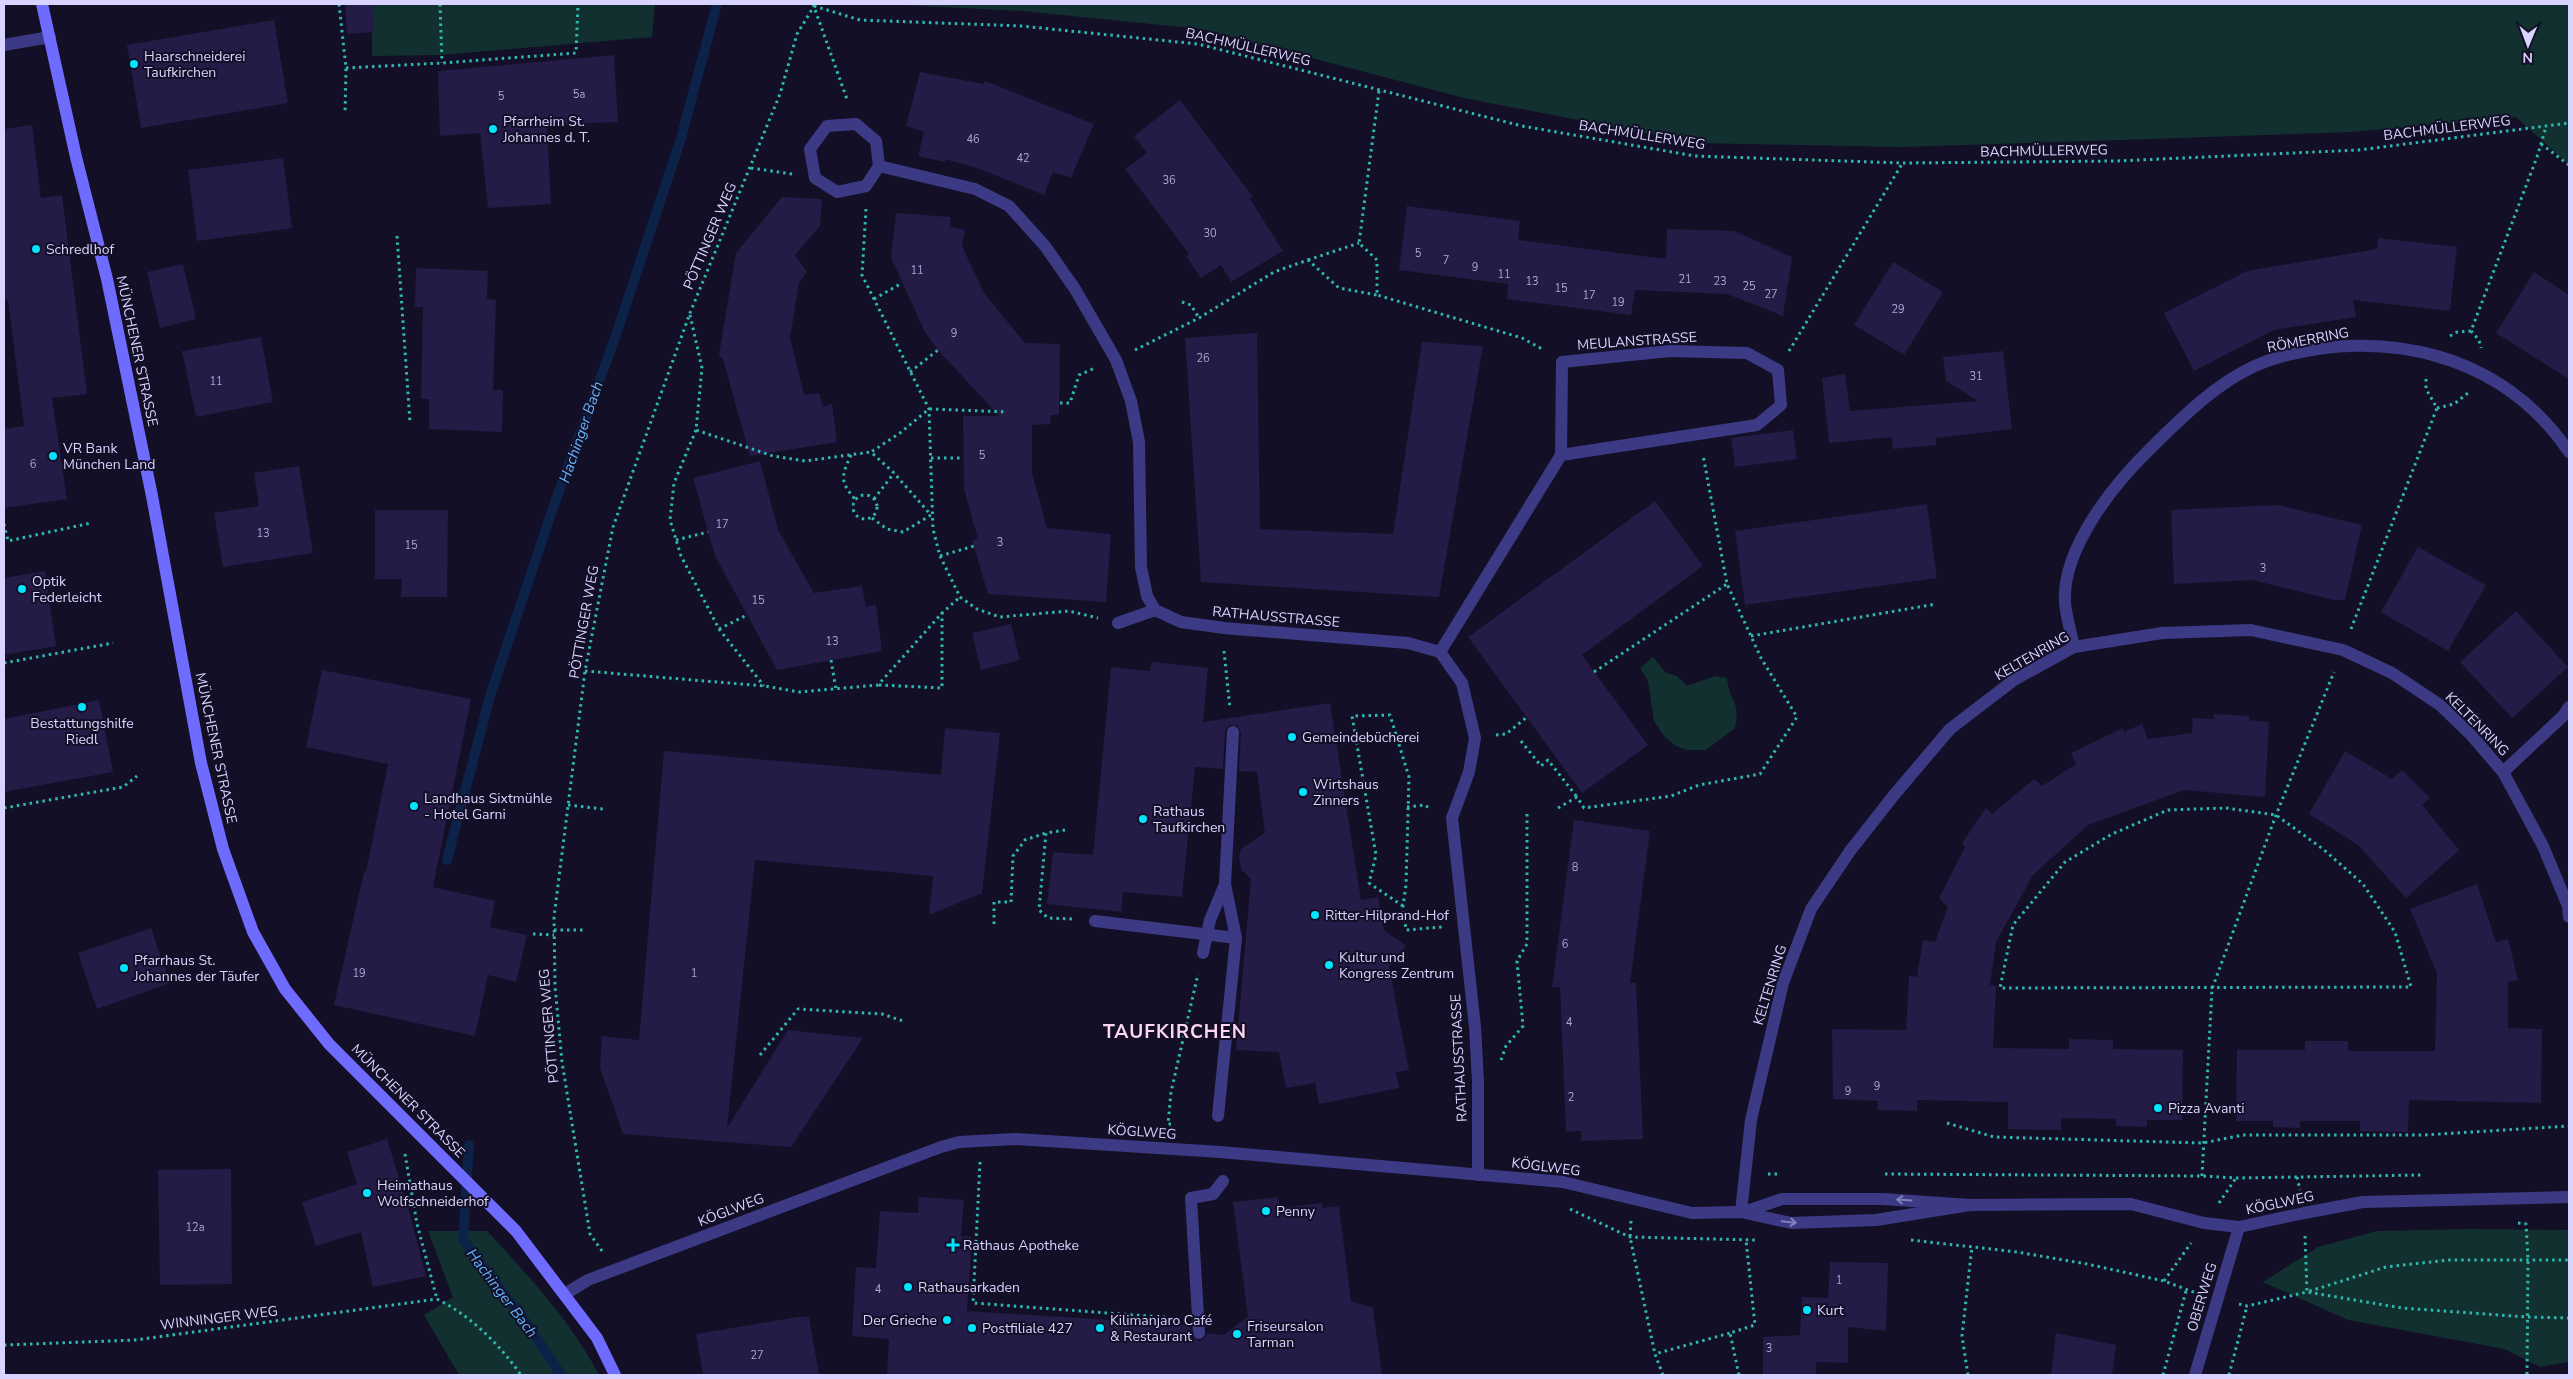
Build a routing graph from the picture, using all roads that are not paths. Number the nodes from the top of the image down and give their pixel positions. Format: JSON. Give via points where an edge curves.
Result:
{"nodes":[{"id":1,"x":42,"y":4,"type":"edge"},
{"id":2,"x":50,"y":38,"type":"junction"},
{"id":3,"x":4,"y":45,"type":"edge"},
{"id":4,"x":879,"y":166,"type":"junction"},
{"id":5,"x":2569,"y":452,"type":"edge"},
{"id":6,"x":1561,"y":455,"type":"junction"},
{"id":7,"x":1155,"y":610,"type":"junction"},
{"id":8,"x":1118,"y":623,"type":"road end"},
{"id":9,"x":2074,"y":646,"type":"junction"},
{"id":10,"x":1440,"y":652,"type":"junction"},
{"id":11,"x":2569,"y":707,"type":"edge"},
{"id":12,"x":1233,"y":732,"type":"road end"},
{"id":13,"x":2503,"y":772,"type":"junction"},
{"id":14,"x":1224,"y":884,"type":"junction"},
{"id":15,"x":2569,"y":918,"type":"edge"},
{"id":16,"x":1095,"y":921,"type":"dead end"},
{"id":17,"x":1207,"y":934,"type":"junction"},
{"id":18,"x":1236,"y":938,"type":"junction"},
{"id":19,"x":1203,"y":953,"type":"road end"},
{"id":20,"x":1218,"y":1116,"type":"dead end"},
{"id":21,"x":1478,"y":1175,"type":"junction"},
{"id":22,"x":1223,"y":1181,"type":"dead end"},
{"id":23,"x":2569,"y":1197,"type":"edge"},
{"id":24,"x":1970,"y":1205,"type":"junction"},
{"id":25,"x":1741,"y":1212,"type":"junction"},
{"id":26,"x":2239,"y":1227,"type":"junction"},
{"id":27,"x":565,"y":1294,"type":"junction"},
{"id":28,"x":1199,"y":1326,"type":"road end"},
{"id":29,"x":615,"y":1375,"type":"edge"},
{"id":30,"x":2195,"y":1375,"type":"edge"}],
"edges":[{"from":1,"to":2,"type":"main road","name":"MÜNCHENER STRASSE"},
{"from":2,"to":3,"type":"street"},
{"from":2,"to":27,"type":"main road","name":"MÜNCHENER STRASSE","via":[[107,279],[152,496],[201,763],[223,849],[253,932],[285,990],[329,1044],[516,1231]]},
{"from":4,"to":4,"type":"street","via":[[866,186],[837,192],[815,178],[810,150],[827,126],[856,124],[876,140]]},
{"from":4,"to":7,"type":"street","via":[[976,189],[1009,206],[1045,246],[1075,289],[1116,360],[1131,401],[1139,442],[1142,567],[1147,596]]},
{"from":5,"to":9,"type":"street","name":"RÖMERRING","via":[[2545,420],[2514,392],[2478,372],[2436,355],[2379,345],[2340,346],[2273,359],[2219,387],[2190,411],[2139,459],[2100,508],[2069,568],[2065,601]]},
{"from":6,"to":6,"type":"street","name":"MEULANSTRASSE","via":[[1562,362],[1670,351],[1747,353],[1778,370],[1781,405],[1757,425]]},
{"from":6,"to":10,"type":"street"},
{"from":7,"to":8,"type":"street"},
{"from":7,"to":10,"type":"street","name":"RATHAUSSTRASSE","via":[[1181,622],[1408,643]]},
{"from":9,"to":13,"type":"street","name":"KELTENRING","via":[[2162,633],[2251,630],[2343,650],[2392,673],[2440,706]]},
{"from":9,"to":25,"type":"street","name":"KELTENRING","via":[[2014,680],[1950,729],[1883,809],[1811,909],[1783,983],[1751,1120]]},
{"from":10,"to":21,"type":"street","name":"RATHAUSSTRASSE","via":[[1462,682],[1475,738],[1469,772],[1452,818],[1475,1027]]},
{"from":11,"to":13,"type":"street"},
{"from":12,"to":14,"type":"street"},
{"from":13,"to":15,"type":"street","name":"KELTENRING","via":[[2543,846],[2568,906]]},
{"from":14,"to":17,"type":"street"},
{"from":14,"to":18,"type":"street"},
{"from":16,"to":17,"type":"street"},
{"from":17,"to":18,"type":"street"},
{"from":17,"to":19,"type":"street"},
{"from":18,"to":20,"type":"street"},
{"from":21,"to":25,"type":"street","name":"KÖGLWEG","via":[[1564,1182],[1692,1213]]},
{"from":21,"to":27,"type":"street","name":"KÖGLWEG","via":[[1197,1151],[1016,1139],[981,1140],[941,1147],[588,1280]]},
{"from":22,"to":28,"type":"street","via":[[1213,1194],[1191,1198]]},
{"from":23,"to":26,"type":"street","name":"KÖGLWEG","via":[[2363,1202]]},
{"from":24,"to":25,"type":"street","name":"KÖGLWEG","one_way":true,"via":[[1883,1199],[1782,1199]]},
{"from":25,"to":24,"type":"street","name":"KÖGLWEG","one_way":true,"via":[[1790,1223],[1876,1220]]},
{"from":24,"to":26,"type":"street","name":"KÖGLWEG","via":[[2131,1204],[2204,1223]]},
{"from":26,"to":30,"type":"street","name":"OBERWEG"},
{"from":27,"to":29,"type":"main road","name":"MÜNCHENER STRASSE","via":[[597,1338]]}]}
